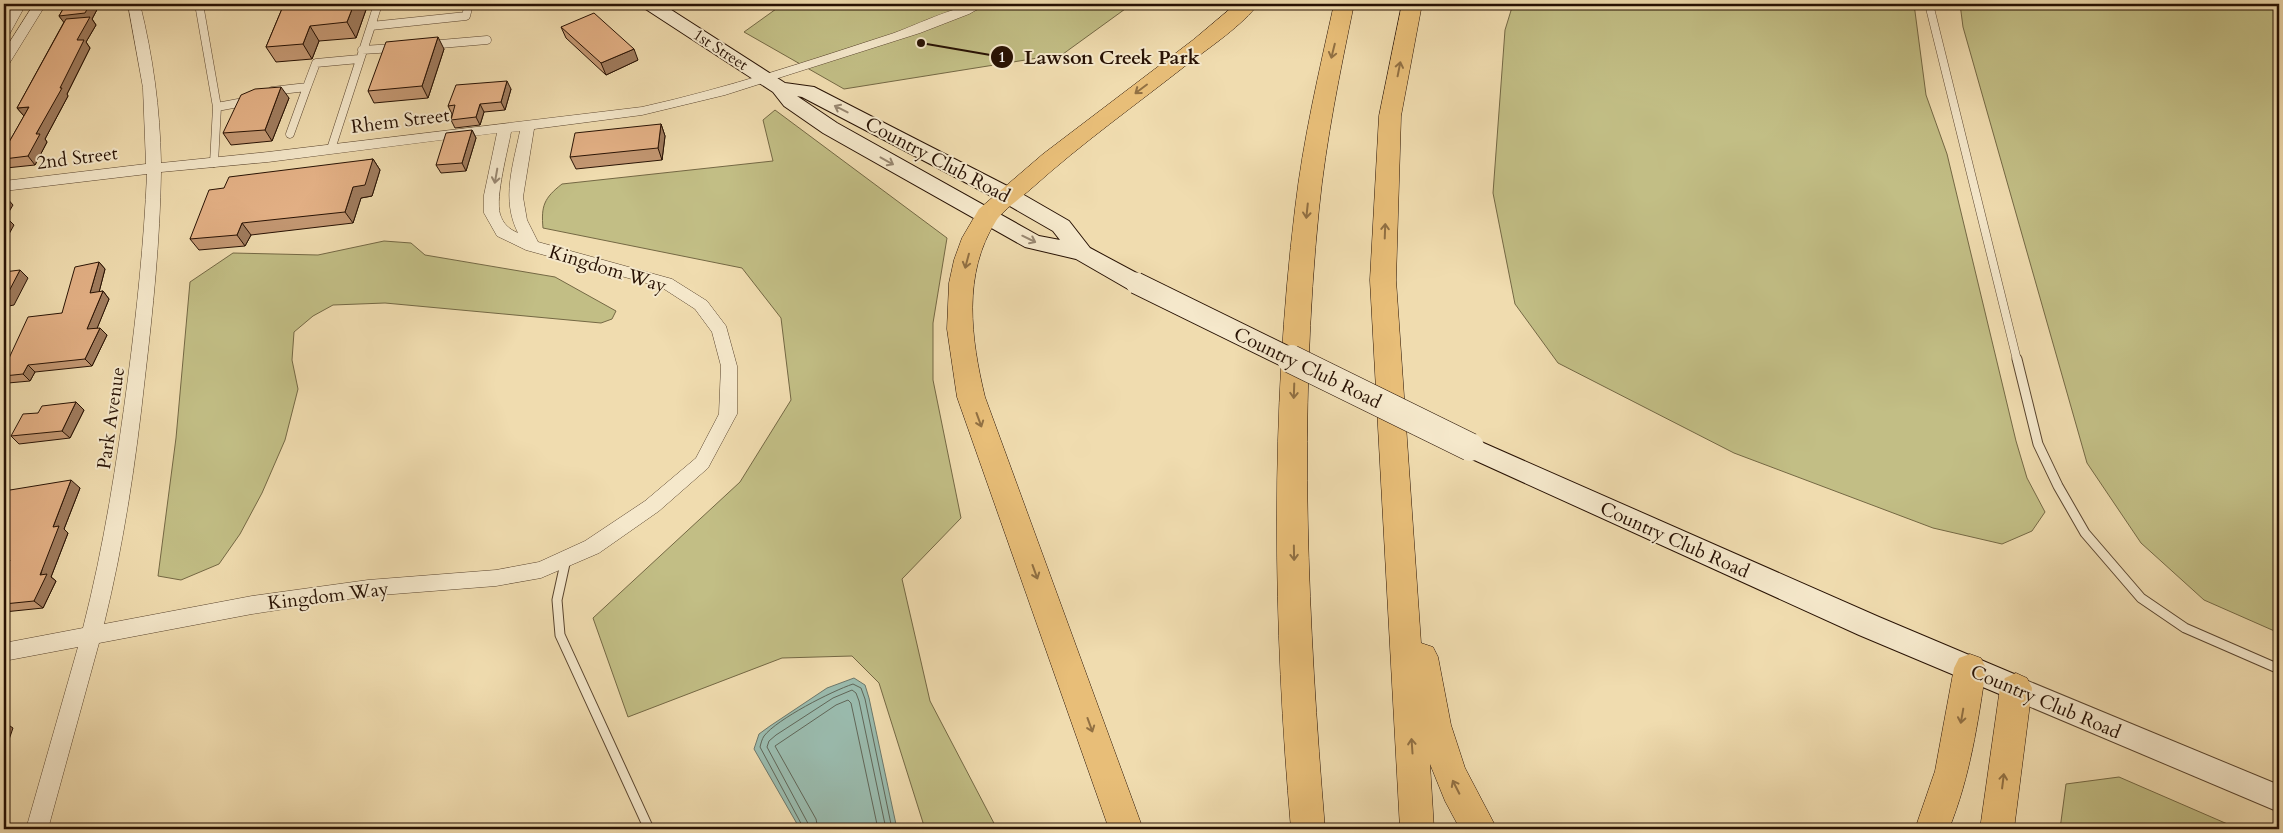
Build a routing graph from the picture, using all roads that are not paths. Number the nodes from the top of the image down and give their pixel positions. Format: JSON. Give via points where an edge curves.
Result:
{"nodes":[{"id":1,"x":20,"y":4,"type":"edge"},
{"id":2,"x":40,"y":4,"type":"edge"},
{"id":3,"x":134,"y":4,"type":"edge"},
{"id":4,"x":200,"y":4,"type":"edge"},
{"id":5,"x":378,"y":4,"type":"edge"},
{"id":6,"x":469,"y":4,"type":"edge"},
{"id":7,"x":650,"y":4,"type":"edge"},
{"id":8,"x":981,"y":4,"type":"edge"},
{"id":9,"x":1248,"y":4,"type":"edge"},
{"id":10,"x":1344,"y":4,"type":"edge"},
{"id":11,"x":1412,"y":4,"type":"edge"},
{"id":12,"x":1929,"y":4,"type":"edge"},
{"id":13,"x":371,"y":26,"type":"junction"},
{"id":14,"x":4,"y":32,"type":"edge"},
{"id":15,"x":487,"y":40,"type":"dead end"},
{"id":16,"x":420,"y":46,"type":"edge"},
{"id":17,"x":400,"y":47,"type":"edge"},
{"id":18,"x":362,"y":50,"type":"junction"},
{"id":19,"x":359,"y":59,"type":"junction"},
{"id":20,"x":4,"y":62,"type":"edge"},
{"id":21,"x":773,"y":83,"type":"junction"},
{"id":22,"x":307,"y":87,"type":"junction"},
{"id":23,"x":262,"y":95,"type":"edge"},
{"id":24,"x":254,"y":98,"type":"edge"},
{"id":25,"x":217,"y":107,"type":"junction"},
{"id":26,"x":528,"y":125,"type":"junction"},
{"id":27,"x":505,"y":128,"type":"junction"},
{"id":28,"x":290,"y":134,"type":"dead end"},
{"id":29,"x":331,"y":149,"type":"junction"},
{"id":30,"x":214,"y":163,"type":"junction"},
{"id":31,"x":154,"y":168,"type":"junction"},
{"id":32,"x":4,"y":186,"type":"edge"},
{"id":33,"x":1008,"y":196,"type":"junction"},
{"id":34,"x":986,"y":216,"type":"junction"},
{"id":35,"x":532,"y":246,"type":"junction"},
{"id":36,"x":1082,"y":253,"type":"junction"},
{"id":37,"x":1383,"y":280,"type":"junction"},
{"id":38,"x":566,"y":558,"type":"junction"},
{"id":39,"x":89,"y":637,"type":"junction"},
{"id":40,"x":4,"y":652,"type":"edge"},
{"id":41,"x":1970,"y":668,"type":"junction"},
{"id":42,"x":2279,"y":669,"type":"edge"},
{"id":43,"x":2016,"y":688,"type":"junction"},
{"id":44,"x":2279,"y":799,"type":"edge"},
{"id":45,"x":37,"y":829,"type":"edge"},
{"id":46,"x":649,"y":829,"type":"edge"},
{"id":47,"x":1126,"y":829,"type":"edge"},
{"id":48,"x":1308,"y":829,"type":"edge"},
{"id":49,"x":1417,"y":829,"type":"edge"},
{"id":50,"x":1480,"y":829,"type":"edge"},
{"id":51,"x":1932,"y":829,"type":"edge"},
{"id":52,"x":1997,"y":829,"type":"edge"}],
"edges":[{"from":1,"to":14,"type":"street"},
{"from":2,"to":20,"type":"street"},
{"from":3,"to":31,"type":"street","name":"Park Avenue","via":[[150,94]]},
{"from":4,"to":25,"type":"lane"},
{"from":5,"to":13,"type":"lane"},
{"from":6,"to":13,"type":"lane","via":[[466,16]]},
{"from":7,"to":21,"type":"main road","name":"1st Street"},
{"from":8,"to":21,"type":"street","name":"Rhem Street"},
{"from":9,"to":33,"type":"highway","one_way":true},
{"from":10,"to":48,"type":"highway","one_way":true,"via":[[1320,114],[1296,322],[1292,463],[1295,634]]},
{"from":37,"to":11,"type":"highway","one_way":true,"via":[[1390,116]]},
{"from":12,"to":42,"type":"lane","via":[[2038,444],[2058,486],[2085,534],[2141,598],[2185,628]]},
{"from":13,"to":18,"type":"lane"},
{"from":15,"to":16,"type":"lane"},
{"from":17,"to":18,"type":"lane"},
{"from":18,"to":19,"type":"lane"},
{"from":19,"to":22,"type":"lane","via":[[316,63]]},
{"from":19,"to":29,"type":"lane"},
{"from":21,"to":26,"type":"street","name":"Rhem Street","via":[[642,111]]},
{"from":33,"to":21,"type":"main road","name":"Country Club Road","one_way":true,"via":[[807,91]]},
{"from":21,"to":34,"type":"main road","name":"Country Club Road","one_way":true,"via":[[791,102],[830,128]]},
{"from":22,"to":23,"type":"lane","via":[[270,91]]},
{"from":22,"to":28,"type":"lane"},
{"from":24,"to":25,"type":"lane"},
{"from":25,"to":30,"type":"lane"},
{"from":26,"to":27,"type":"street","name":"Rhem Street"},
{"from":26,"to":35,"type":"street","name":"Kingdom Way","via":[[515,197],[519,220]]},
{"from":27,"to":29,"type":"street","name":"Rhem Street"},
{"from":27,"to":35,"type":"street","name":"Kingdom Way","one_way":true,"via":[[492,195],[492,213],[502,232]]},
{"from":29,"to":30,"type":"street","name":"Rhem Street"},
{"from":30,"to":31,"type":"street","name":"Rhem Street"},
{"from":31,"to":32,"type":"street","name":"2nd Street"},
{"from":31,"to":39,"type":"street","name":"Park Avenue","via":[[152,254],[126,464]]},
{"from":33,"to":34,"type":"highway"},
{"from":33,"to":36,"type":"main road","name":"Country Club Road","via":[[1061,226]]},
{"from":34,"to":36,"type":"main road","name":"Country Club Road","one_way":true,"via":[[1033,242]]},
{"from":34,"to":47,"type":"highway","one_way":true,"via":[[971,246],[960,289],[959,338],[963,366],[971,397]]},
{"from":35,"to":38,"type":"street","name":"Kingdom Way","via":[[666,283],[700,304],[720,330],[729,366],[728,414],[702,463],[652,506],[592,547]]},
{"from":36,"to":41,"type":"main road","name":"Country Club Road","bridge":true,"via":[[1136,283],[1470,447]]},
{"from":49,"to":37,"type":"highway","one_way":true},
{"from":50,"to":37,"type":"highway","one_way":true,"via":[[1453,782],[1436,734],[1426,686],[1411,589],[1398,395]]},
{"from":38,"to":39,"type":"street","name":"Kingdom Way","via":[[541,570],[496,578],[368,588],[252,605]]},
{"from":38,"to":46,"type":"lane","via":[[557,600],[560,635]]},
{"from":39,"to":40,"type":"street","name":"Kingdom Way"},
{"from":39,"to":45,"type":"street","name":"Park Avenue"},
{"from":41,"to":43,"type":"main road","name":"Country Club Road"},
{"from":41,"to":51,"type":"highway","one_way":true,"via":[[1950,780]]},
{"from":43,"to":44,"type":"street","name":"Country Club Road"},
{"from":52,"to":43,"type":"highway","one_way":true}]}
